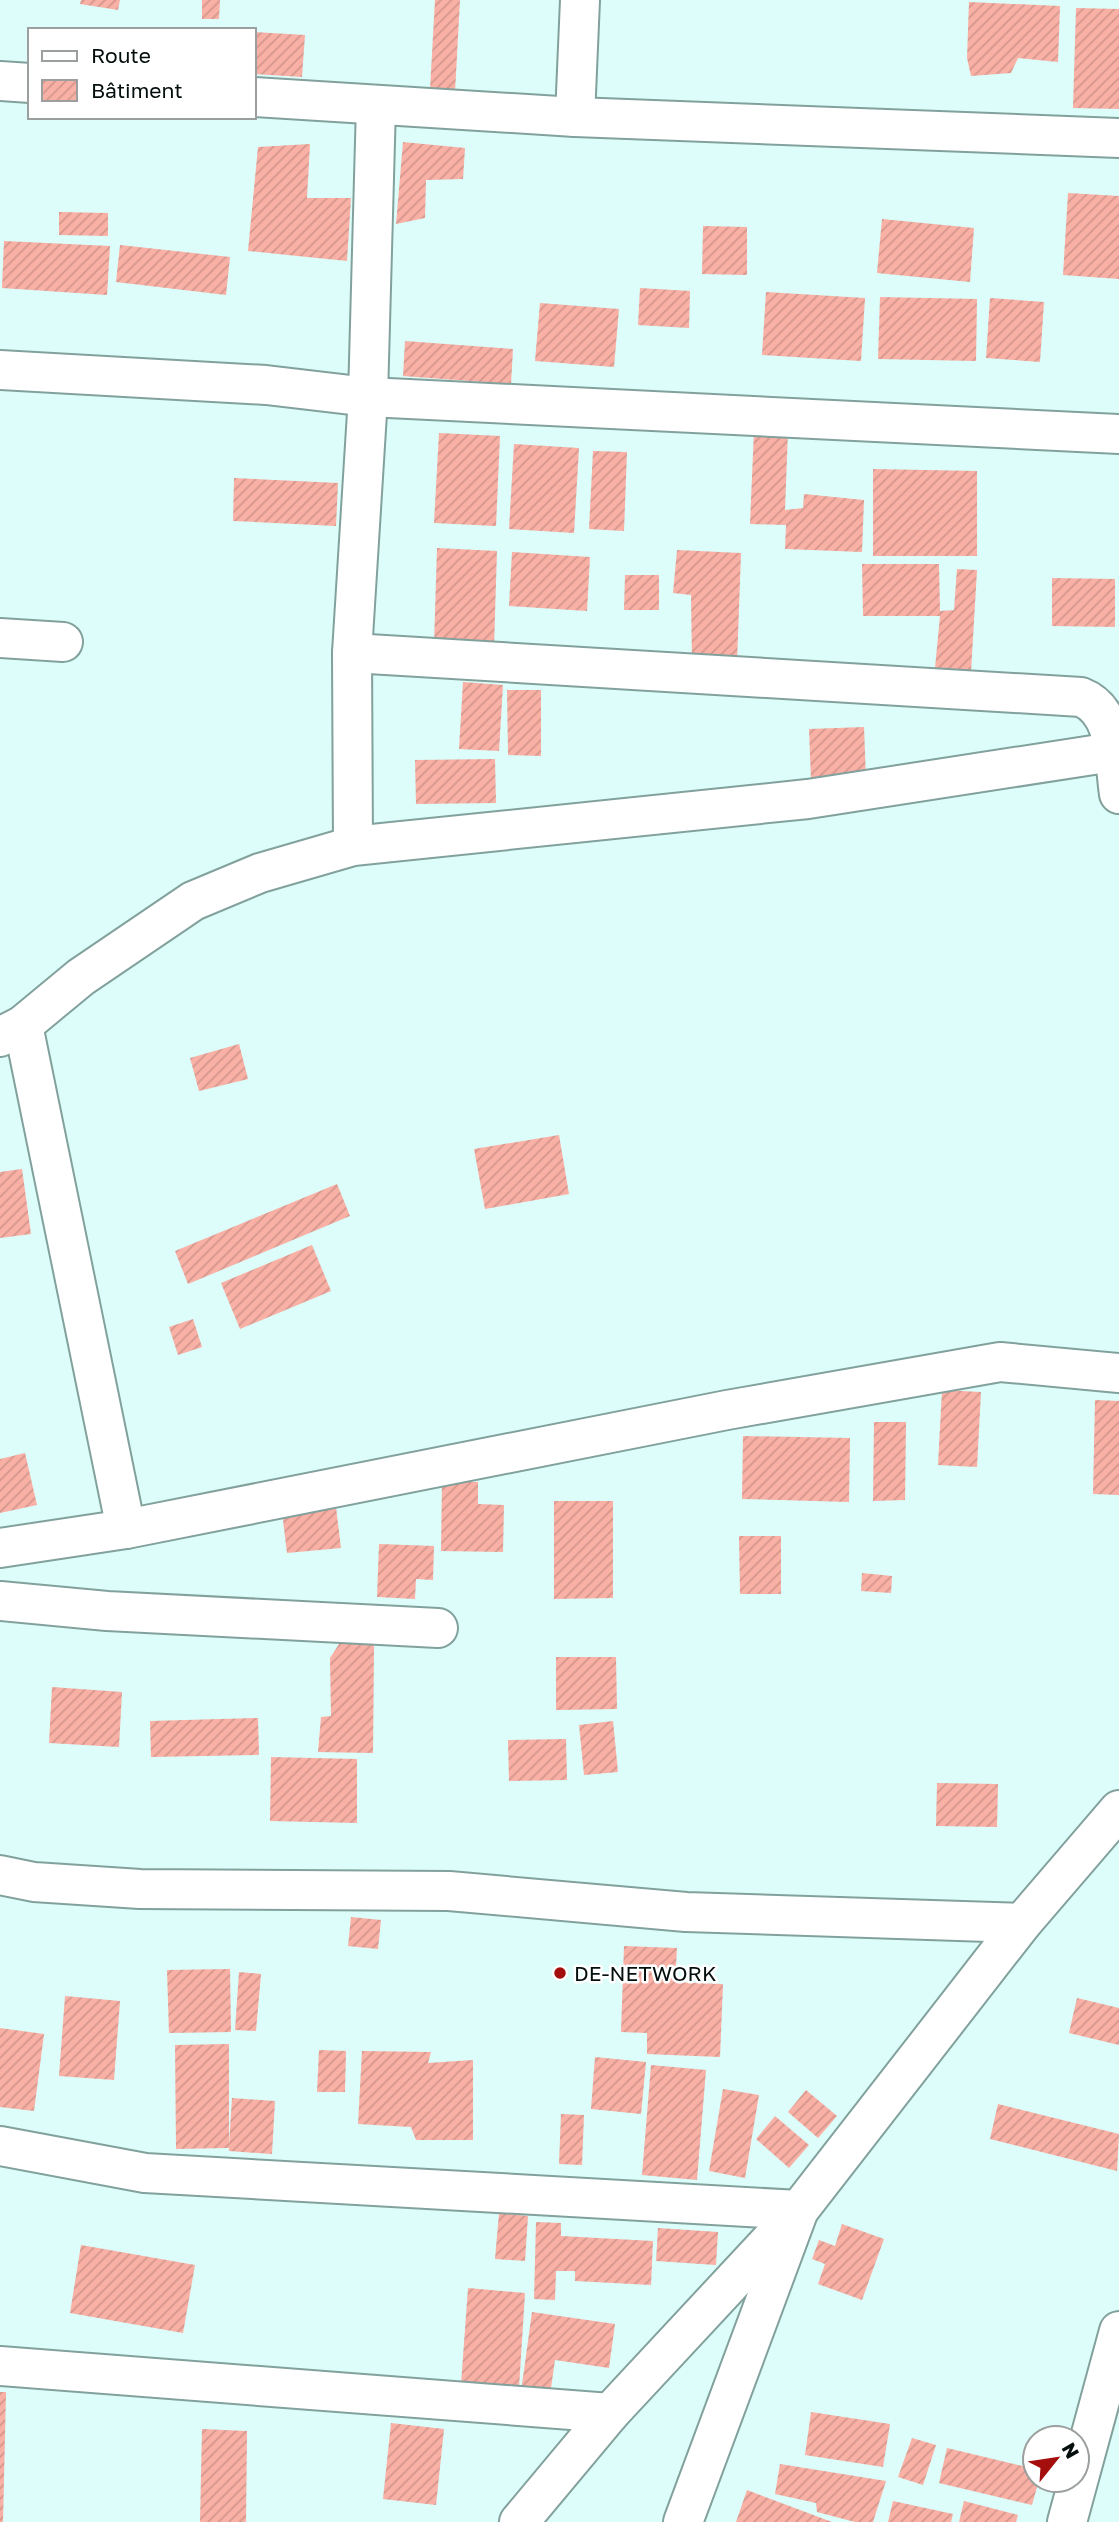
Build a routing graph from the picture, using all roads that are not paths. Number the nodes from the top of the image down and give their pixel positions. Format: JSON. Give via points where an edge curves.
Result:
{"nodes":[{"id":1,"x":580,"y":0,"type":"edge"},
{"id":2,"x":0,"y":81,"type":"edge"},
{"id":3,"x":28,"y":83,"type":"edge"},
{"id":4,"x":256,"y":97,"type":"edge"},
{"id":5,"x":376,"y":105,"type":"junction"},
{"id":6,"x":575,"y":117,"type":"junction"},
{"id":7,"x":1119,"y":138,"type":"edge"},
{"id":8,"x":0,"y":370,"type":"edge"},
{"id":9,"x":368,"y":397,"type":"junction"},
{"id":10,"x":1119,"y":434,"type":"edge"},
{"id":11,"x":0,"y":638,"type":"edge"},
{"id":12,"x":63,"y":642,"type":"dead end"},
{"id":13,"x":352,"y":653,"type":"junction"},
{"id":14,"x":1116,"y":751,"type":"edge"},
{"id":15,"x":1119,"y":794,"type":"edge"},
{"id":16,"x":353,"y":846,"type":"junction"},
{"id":17,"x":12,"y":1031,"type":"edge"},
{"id":18,"x":1119,"y":1373,"type":"edge"},
{"id":19,"x":126,"y":1529,"type":"junction"},
{"id":20,"x":0,"y":1548,"type":"edge"},
{"id":21,"x":0,"y":1601,"type":"edge"},
{"id":22,"x":438,"y":1628,"type":"dead end"},
{"id":23,"x":1119,"y":1810,"type":"edge"},
{"id":24,"x":0,"y":1875,"type":"edge"},
{"id":25,"x":1022,"y":1923,"type":"junction"},
{"id":26,"x":0,"y":2146,"type":"edge"},
{"id":27,"x":799,"y":2210,"type":"junction"},
{"id":28,"x":1119,"y":2331,"type":"edge"},
{"id":29,"x":0,"y":2366,"type":"edge"},
{"id":30,"x":610,"y":2413,"type":"junction"},
{"id":31,"x":519,"y":2522,"type":"edge"},
{"id":32,"x":683,"y":2522,"type":"edge"},
{"id":33,"x":1066,"y":2522,"type":"edge"}],
"edges":[{"from":1,"to":6,"type":"street"},
{"from":2,"to":3,"type":"street"},
{"from":4,"to":5,"type":"street"},
{"from":5,"to":6,"type":"street"},
{"from":5,"to":9,"type":"street"},
{"from":6,"to":7,"type":"street"},
{"from":8,"to":9,"type":"street","via":[[267,385]]},
{"from":9,"to":10,"type":"street"},
{"from":9,"to":13,"type":"street"},
{"from":11,"to":12,"type":"street"},
{"from":13,"to":14,"type":"street","via":[[1080,697],[1101,710]]},
{"from":13,"to":16,"type":"street"},
{"from":14,"to":15,"type":"street"},
{"from":14,"to":16,"type":"street","via":[[808,799]]},
{"from":16,"to":17,"type":"street","via":[[260,873],[193,901],[81,977]]},
{"from":17,"to":19,"type":"street"},
{"from":18,"to":19,"type":"street","via":[[1000,1362],[727,1410]]},
{"from":19,"to":20,"type":"street"},
{"from":21,"to":22,"type":"street"},
{"from":23,"to":25,"type":"street"},
{"from":24,"to":25,"type":"street","via":[[34,1882],[140,1889],[449,1891],[685,1912]]},
{"from":25,"to":27,"type":"street"},
{"from":26,"to":27,"type":"street","via":[[145,2173]]},
{"from":27,"to":30,"type":"street"},
{"from":27,"to":32,"type":"street"},
{"from":28,"to":33,"type":"street"},
{"from":29,"to":30,"type":"street"},
{"from":30,"to":31,"type":"street"}]}
